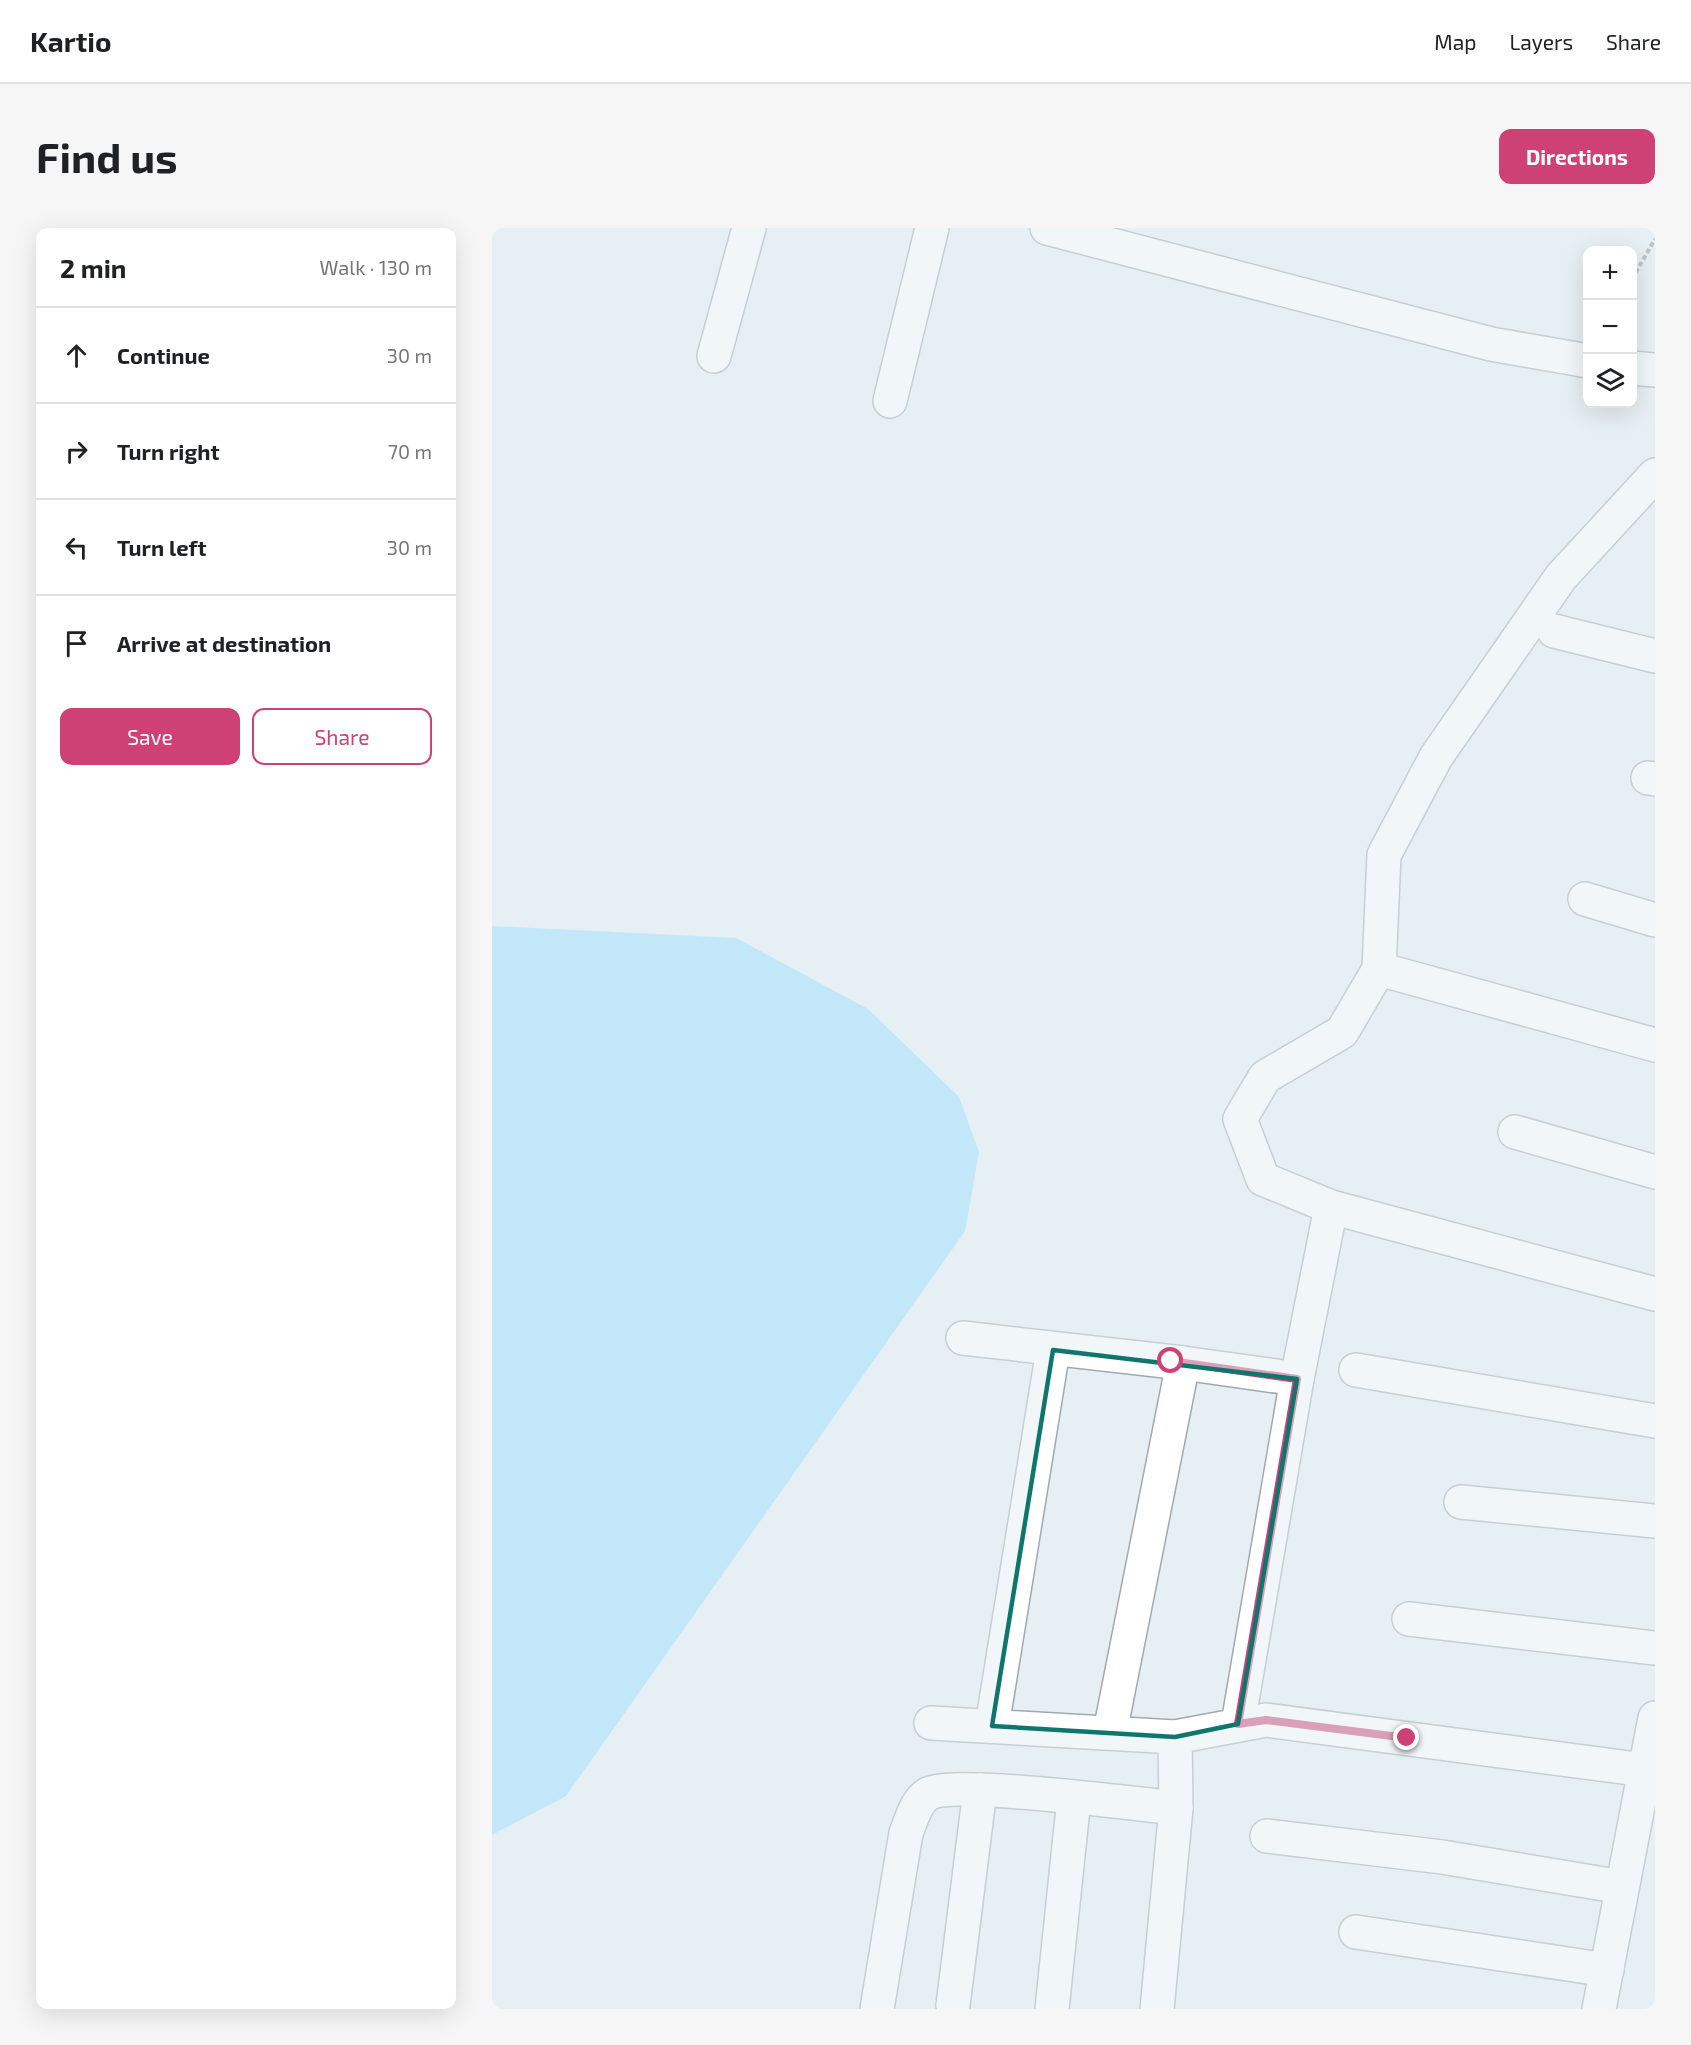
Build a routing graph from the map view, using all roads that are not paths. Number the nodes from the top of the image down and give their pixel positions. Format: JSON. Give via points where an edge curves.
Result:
{"nodes":[{"id":1,"x":749,"y":228,"type":"edge"},
{"id":2,"x":932,"y":228,"type":"edge"},
{"id":3,"x":1047,"y":228,"type":"edge"},
{"id":4,"x":714,"y":356,"type":"dead end"},
{"id":5,"x":1583,"y":360,"type":"edge"},
{"id":6,"x":1637,"y":368,"type":"edge"},
{"id":7,"x":1655,"y":370,"type":"edge"},
{"id":8,"x":890,"y":401,"type":"dead end"},
{"id":9,"x":1655,"y":475,"type":"edge"},
{"id":10,"x":1554,"y":631,"type":"dead end"},
{"id":11,"x":1655,"y":656,"type":"edge"},
{"id":12,"x":1586,"y":899,"type":"dead end"},
{"id":13,"x":1655,"y":920,"type":"edge"},
{"id":14,"x":1379,"y":969,"type":"junction"},
{"id":15,"x":1655,"y":1045,"type":"edge"},
{"id":16,"x":1515,"y":1132,"type":"dead end"},
{"id":17,"x":1655,"y":1172,"type":"edge"},
{"id":18,"x":1331,"y":1207,"type":"junction"},
{"id":19,"x":1655,"y":1294,"type":"edge"},
{"id":20,"x":963,"y":1338,"type":"dead end"},
{"id":21,"x":1053,"y":1350,"type":"junction"},
{"id":22,"x":1183,"y":1363,"type":"junction"},
{"id":23,"x":1356,"y":1370,"type":"dead end"},
{"id":24,"x":1297,"y":1379,"type":"junction"},
{"id":25,"x":1655,"y":1421,"type":"edge"},
{"id":26,"x":1461,"y":1502,"type":"dead end"},
{"id":27,"x":1655,"y":1521,"type":"edge"},
{"id":28,"x":1409,"y":1619,"type":"dead end"},
{"id":29,"x":1655,"y":1648,"type":"edge"},
{"id":30,"x":1655,"y":1718,"type":"edge"},
{"id":31,"x":931,"y":1723,"type":"dead end"},
{"id":32,"x":1238,"y":1724,"type":"junction"},
{"id":33,"x":992,"y":1726,"type":"junction"},
{"id":34,"x":1110,"y":1732,"type":"junction"},
{"id":35,"x":1175,"y":1737,"type":"junction"},
{"id":36,"x":1645,"y":1770,"type":"junction"},
{"id":37,"x":980,"y":1790,"type":"junction"},
{"id":38,"x":1074,"y":1798,"type":"junction"},
{"id":39,"x":1176,"y":1808,"type":"junction"},
{"id":40,"x":1267,"y":1836,"type":"dead end"},
{"id":41,"x":1622,"y":1887,"type":"junction"},
{"id":42,"x":1356,"y":1932,"type":"dead end"},
{"id":43,"x":1607,"y":1970,"type":"junction"},
{"id":44,"x":953,"y":2005,"type":"dead end"},
{"id":45,"x":877,"y":2009,"type":"edge"},
{"id":46,"x":1052,"y":2009,"type":"edge"},
{"id":47,"x":1157,"y":2009,"type":"edge"},
{"id":48,"x":1599,"y":2009,"type":"edge"}],
"edges":[{"from":1,"to":4,"type":"street"},
{"from":2,"to":8,"type":"street"},
{"from":3,"to":5,"type":"street","via":[[1491,344]]},
{"from":6,"to":7,"type":"street"},
{"from":9,"to":14,"type":"street","via":[[1561,577],[1436,757],[1384,855]]},
{"from":10,"to":11,"type":"street"},
{"from":12,"to":13,"type":"street"},
{"from":14,"to":15,"type":"street"},
{"from":14,"to":18,"type":"street","via":[[1342,1032],[1265,1077],[1240,1119],[1263,1179]]},
{"from":16,"to":17,"type":"street"},
{"from":18,"to":19,"type":"street"},
{"from":18,"to":24,"type":"street"},
{"from":20,"to":21,"type":"street"},
{"from":21,"to":22,"type":"street"},
{"from":21,"to":33,"type":"street"},
{"from":22,"to":24,"type":"street"},
{"from":22,"to":34,"type":"street"},
{"from":23,"to":25,"type":"street"},
{"from":24,"to":32,"type":"street"},
{"from":26,"to":27,"type":"street"},
{"from":28,"to":29,"type":"street"},
{"from":30,"to":36,"type":"street"},
{"from":31,"to":33,"type":"street"},
{"from":32,"to":35,"type":"street"},
{"from":32,"to":36,"type":"street","via":[[1266,1720]]},
{"from":33,"to":34,"type":"street"},
{"from":34,"to":35,"type":"street"},
{"from":35,"to":39,"type":"street"},
{"from":36,"to":41,"type":"street"},
{"from":37,"to":38,"type":"street"},
{"from":37,"to":44,"type":"street"},
{"from":37,"to":45,"type":"street","via":[[946,1789],[928,1794],[917,1807],[906,1833]]},
{"from":38,"to":39,"type":"street"},
{"from":38,"to":46,"type":"street"},
{"from":39,"to":47,"type":"street"},
{"from":40,"to":41,"type":"street","via":[[1442,1857]]},
{"from":41,"to":43,"type":"street"},
{"from":42,"to":43,"type":"street"},
{"from":43,"to":48,"type":"street"}]}
